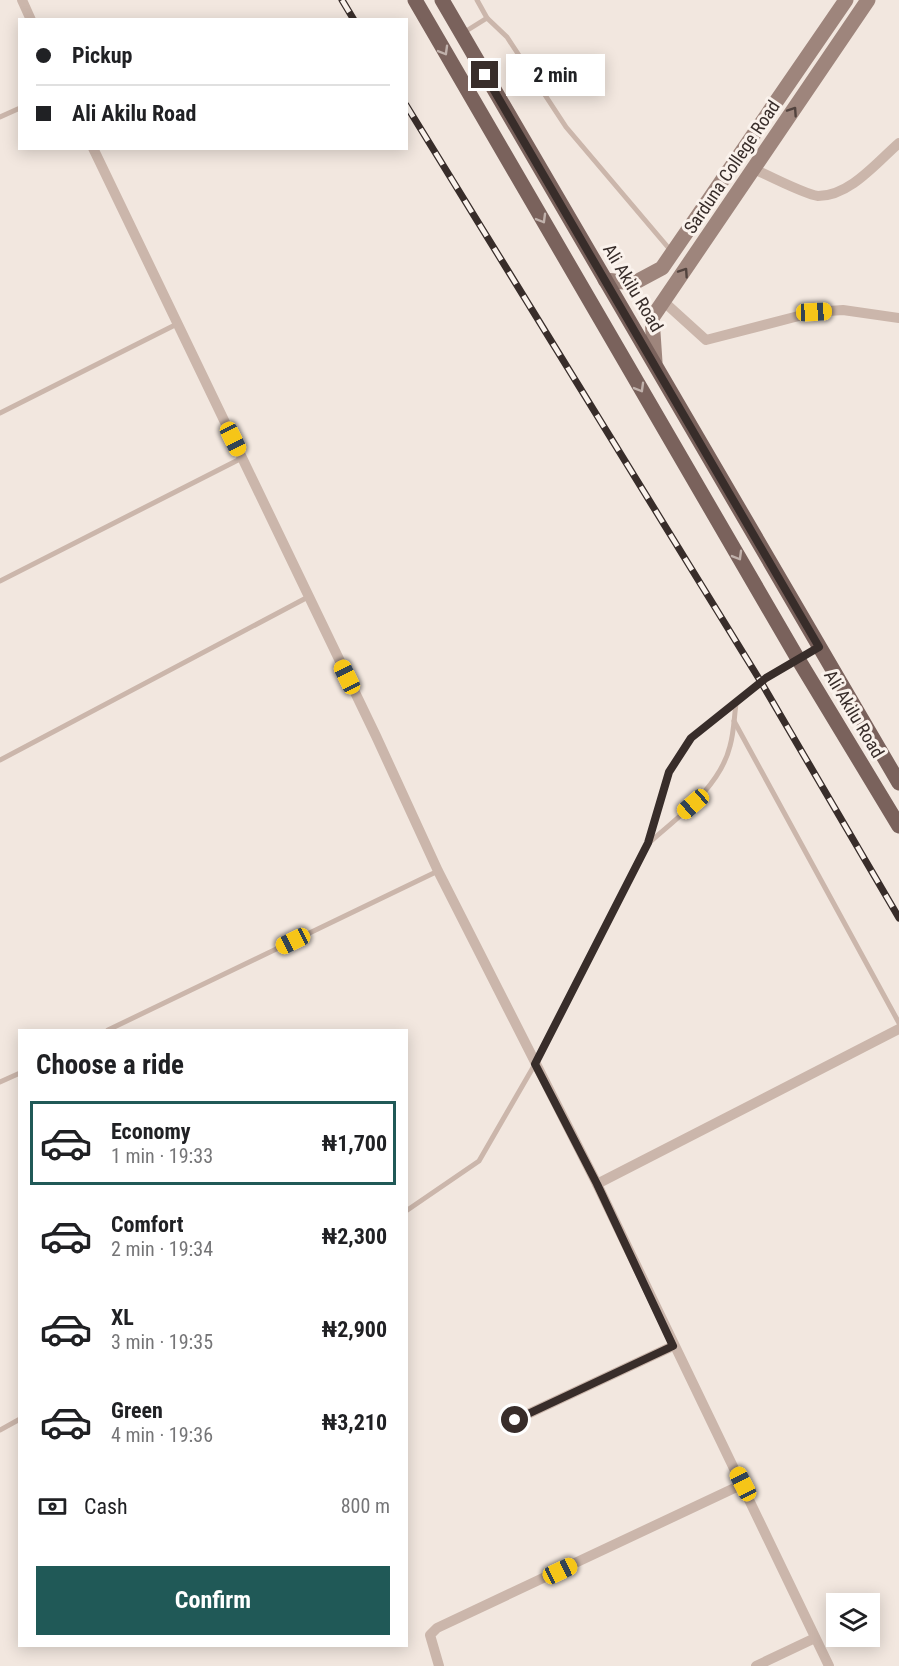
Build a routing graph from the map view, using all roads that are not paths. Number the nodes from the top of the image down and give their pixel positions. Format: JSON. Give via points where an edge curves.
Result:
{"nodes":[{"id":1,"x":22,"y":0,"type":"edge"},
{"id":2,"x":415,"y":0,"type":"edge"},
{"id":3,"x":441,"y":0,"type":"edge"},
{"id":4,"x":477,"y":0,"type":"edge"},
{"id":5,"x":846,"y":0,"type":"edge"},
{"id":6,"x":868,"y":0,"type":"edge"},
{"id":7,"x":30,"y":18,"type":"edge"},
{"id":8,"x":487,"y":18,"type":"junction"},
{"id":9,"x":461,"y":33,"type":"junction"},
{"id":10,"x":18,"y":109,"type":"edge"},
{"id":11,"x":0,"y":117,"type":"edge"},
{"id":12,"x":899,"y":143,"type":"edge"},
{"id":13,"x":94,"y":150,"type":"edge"},
{"id":14,"x":754,"y":169,"type":"junction"},
{"id":15,"x":674,"y":254,"type":"junction"},
{"id":16,"x":604,"y":280,"type":"junction"},
{"id":17,"x":663,"y":302,"type":"junction"},
{"id":18,"x":899,"y":318,"type":"edge"},
{"id":19,"x":177,"y":324,"type":"junction"},
{"id":20,"x":655,"y":362,"type":"junction"},
{"id":21,"x":0,"y":412,"type":"edge"},
{"id":22,"x":243,"y":458,"type":"junction"},
{"id":23,"x":0,"y":581,"type":"edge"},
{"id":24,"x":308,"y":597,"type":"junction"},
{"id":25,"x":819,"y":647,"type":"junction"},
{"id":26,"x":798,"y":660,"type":"junction"},
{"id":27,"x":735,"y":704,"type":"junction"},
{"id":28,"x":734,"y":721,"type":"junction"},
{"id":29,"x":0,"y":760,"type":"edge"},
{"id":30,"x":899,"y":783,"type":"edge"},
{"id":31,"x":899,"y":826,"type":"edge"},
{"id":32,"x":648,"y":843,"type":"junction"},
{"id":33,"x":438,"y":871,"type":"junction"},
{"id":34,"x":899,"y":1023,"type":"edge"},
{"id":35,"x":110,"y":1029,"type":"edge"},
{"id":36,"x":899,"y":1029,"type":"edge"},
{"id":37,"x":535,"y":1064,"type":"junction"},
{"id":38,"x":18,"y":1074,"type":"edge"},
{"id":39,"x":0,"y":1082,"type":"edge"},
{"id":40,"x":597,"y":1184,"type":"junction"},
{"id":41,"x":408,"y":1211,"type":"edge"},
{"id":42,"x":673,"y":1346,"type":"junction"},
{"id":43,"x":18,"y":1420,"type":"edge"},
{"id":44,"x":515,"y":1420,"type":"dead end"},
{"id":45,"x":0,"y":1430,"type":"edge"},
{"id":46,"x":743,"y":1484,"type":"junction"},
{"id":47,"x":815,"y":1638,"type":"junction"},
{"id":48,"x":439,"y":1666,"type":"edge"},
{"id":49,"x":756,"y":1666,"type":"edge"},
{"id":50,"x":829,"y":1666,"type":"edge"}],
"edges":[{"from":1,"to":7,"type":"street"},
{"from":2,"to":26,"type":"main road","name":"Ali Akilu Road","one_way":true},
{"from":3,"to":9,"type":"main road","name":"Ali Akilu Road"},
{"from":4,"to":8,"type":"lane"},
{"from":5,"to":15,"type":"street","name":"Sarduna College Road"},
{"from":14,"to":6,"type":"street","name":"Sarduna College Road","one_way":true},
{"from":8,"to":9,"type":"lane"},
{"from":8,"to":15,"type":"lane","via":[[507,37],[566,128]]},
{"from":9,"to":16,"type":"main road","name":"Ali Akilu Road"},
{"from":10,"to":11,"type":"lane"},
{"from":12,"to":14,"type":"street","via":[[855,182],[817,196]]},
{"from":13,"to":19,"type":"street"},
{"from":17,"to":14,"type":"street","name":"Sarduna College Road","one_way":true},
{"from":15,"to":16,"type":"street","name":"Sarduna College Road","via":[[662,268],[634,283]]},
{"from":16,"to":20,"type":"main road","name":"Ali Akilu Road"},
{"from":17,"to":18,"type":"street","via":[[706,340],[814,312],[843,310]]},
{"from":17,"to":20,"type":"street","name":"Sarduna College Road","via":[[652,318]]},
{"from":19,"to":21,"type":"lane"},
{"from":19,"to":22,"type":"street"},
{"from":20,"to":25,"type":"main road","name":"Ali Akilu Road"},
{"from":22,"to":23,"type":"lane"},
{"from":22,"to":24,"type":"street"},
{"from":24,"to":29,"type":"lane"},
{"from":24,"to":33,"type":"street"},
{"from":25,"to":26,"type":"main road"},
{"from":25,"to":30,"type":"main road","name":"Ali Akilu Road"},
{"from":26,"to":27,"type":"lane","via":[[766,678]]},
{"from":26,"to":31,"type":"main road","name":"Ali Akilu Road"},
{"from":27,"to":28,"type":"lane"},
{"from":27,"to":32,"type":"lane","via":[[691,738],[669,772]]},
{"from":28,"to":32,"type":"lane","via":[[730,747],[718,772],[693,804]]},
{"from":28,"to":34,"type":"lane"},
{"from":32,"to":37,"type":"lane"},
{"from":33,"to":35,"type":"lane"},
{"from":33,"to":37,"type":"street"},
{"from":36,"to":40,"type":"street"},
{"from":37,"to":40,"type":"street"},
{"from":37,"to":41,"type":"lane","via":[[479,1161]]},
{"from":38,"to":39,"type":"lane"},
{"from":40,"to":42,"type":"street"},
{"from":42,"to":44,"type":"street"},
{"from":42,"to":46,"type":"street"},
{"from":43,"to":45,"type":"lane"},
{"from":46,"to":47,"type":"street"},
{"from":46,"to":48,"type":"street","via":[[437,1628],[430,1635]]},
{"from":47,"to":49,"type":"street"},
{"from":47,"to":50,"type":"street"}]}
